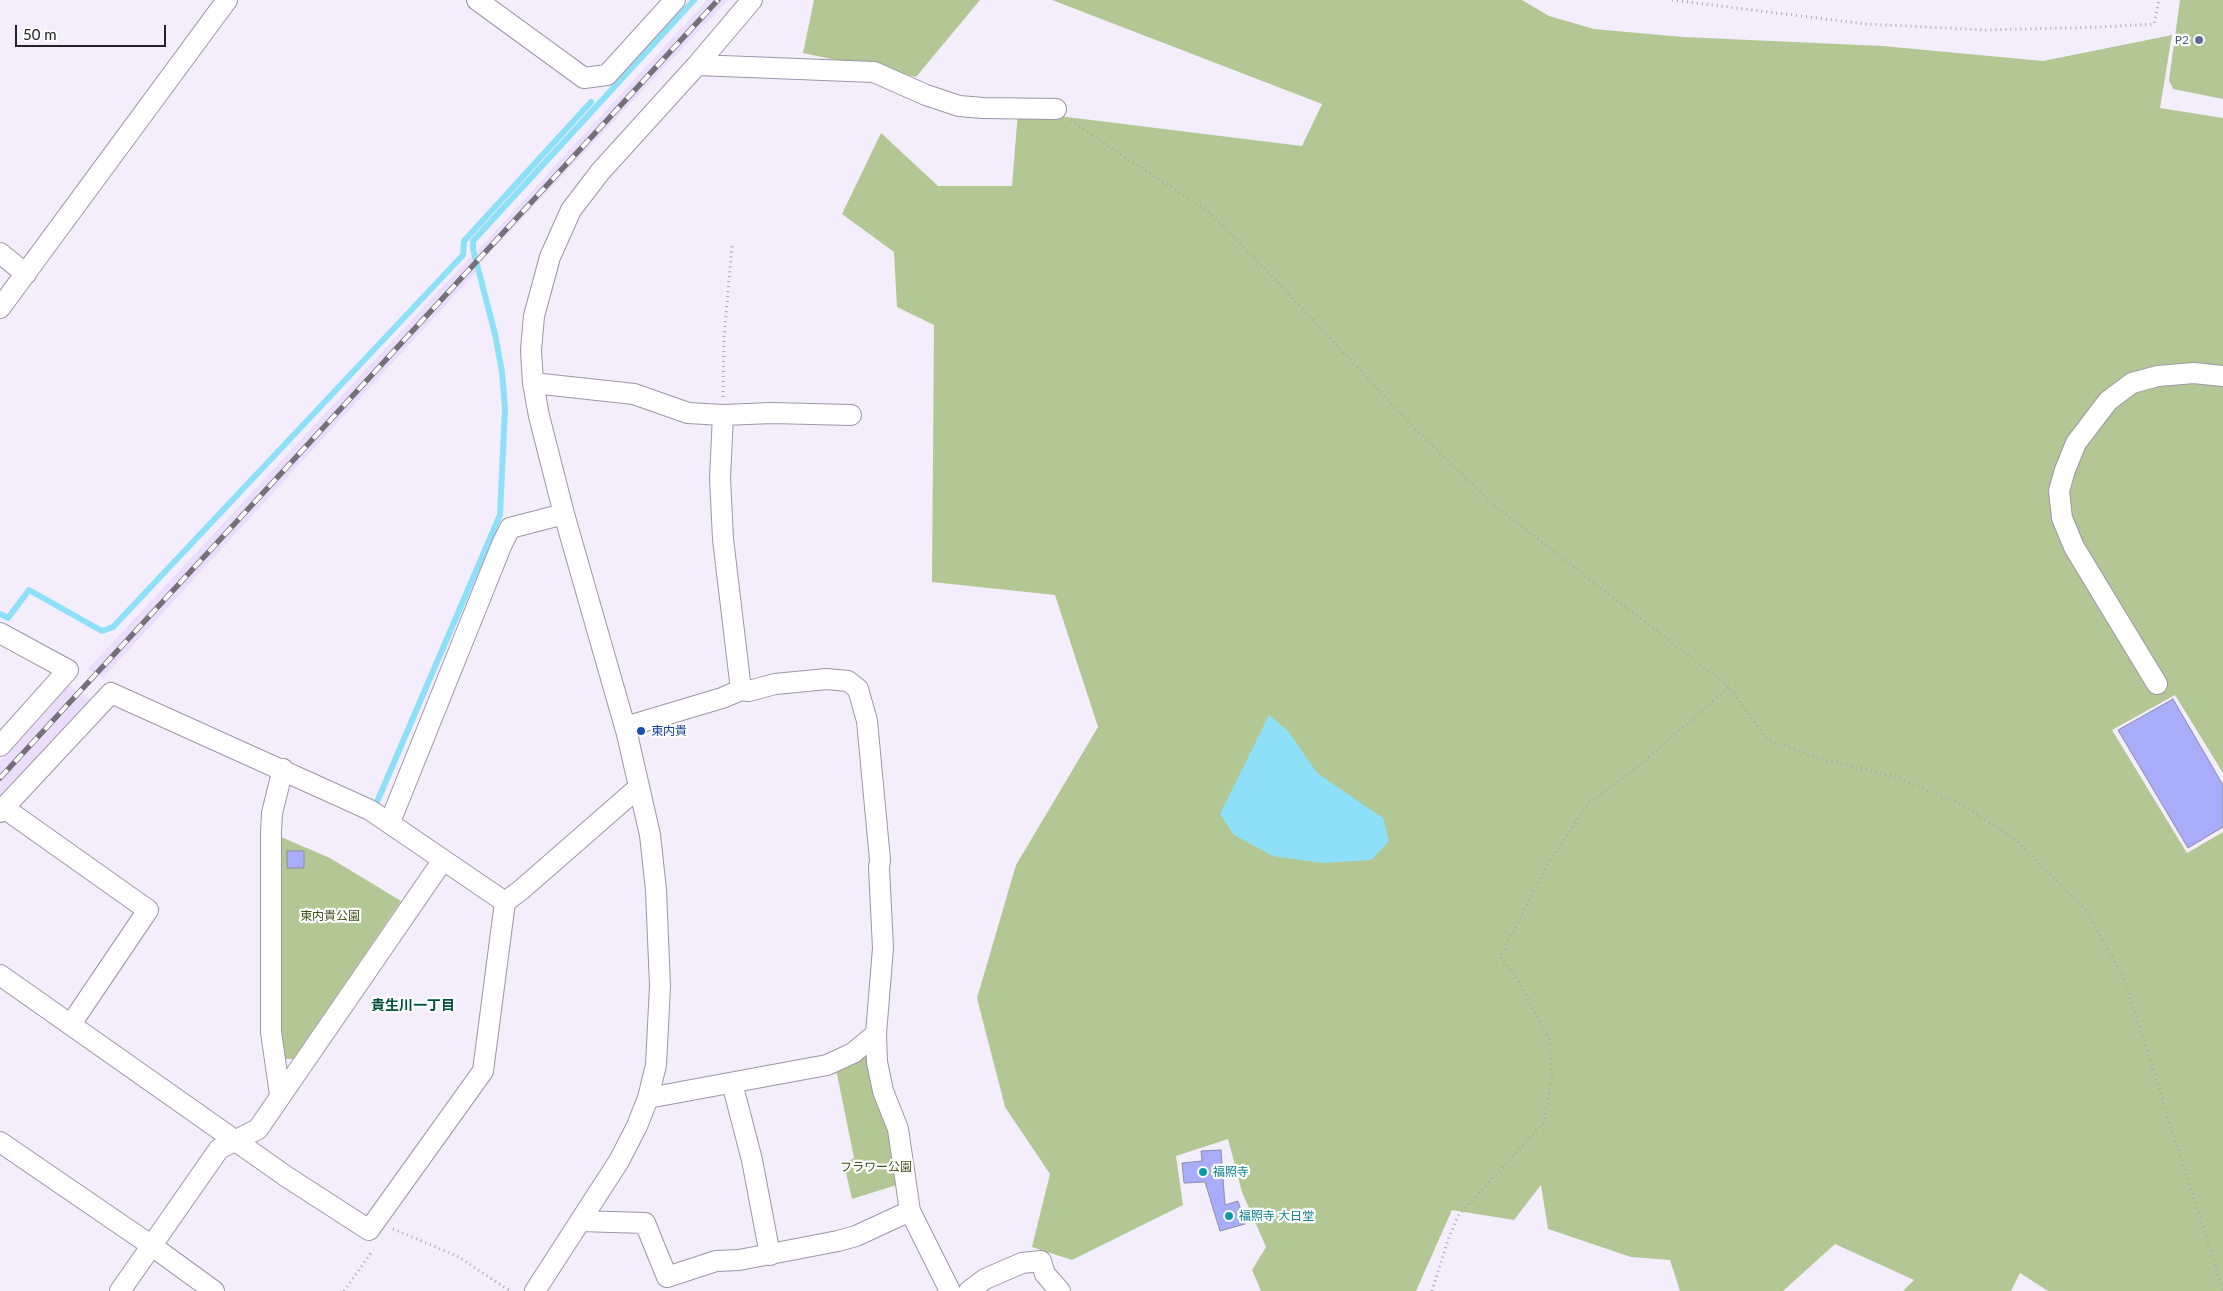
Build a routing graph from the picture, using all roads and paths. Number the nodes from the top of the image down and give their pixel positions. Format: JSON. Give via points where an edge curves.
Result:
{"nodes":[{"id":1,"x":227,"y":0,"type":"edge"},
{"id":2,"x":477,"y":0,"type":"edge"},
{"id":3,"x":675,"y":0,"type":"edge"},
{"id":4,"x":752,"y":0,"type":"edge"},
{"id":5,"x":1672,"y":0,"type":"edge"},
{"id":6,"x":2159,"y":0,"type":"edge"},
{"id":7,"x":698,"y":65,"type":"junction"},
{"id":8,"x":1056,"y":109,"type":"joint"},
{"id":9,"x":732,"y":246,"type":"dead end"},
{"id":10,"x":0,"y":253,"type":"edge"},
{"id":11,"x":26,"y":274,"type":"junction"},
{"id":12,"x":0,"y":308,"type":"edge"},
{"id":13,"x":2223,"y":376,"type":"edge"},
{"id":14,"x":532,"y":383,"type":"junction"},
{"id":15,"x":723,"y":415,"type":"junction"},
{"id":16,"x":851,"y":415,"type":"dead end"},
{"id":17,"x":564,"y":514,"type":"junction"},
{"id":18,"x":0,"y":633,"type":"edge"},
{"id":19,"x":2157,"y":684,"type":"dead end"},
{"id":20,"x":1729,"y":687,"type":"junction"},
{"id":21,"x":741,"y":690,"type":"junction"},
{"id":22,"x":625,"y":727,"type":"junction"},
{"id":23,"x":0,"y":746,"type":"edge"},
{"id":24,"x":283,"y":769,"type":"junction"},
{"id":25,"x":639,"y":787,"type":"junction"},
{"id":26,"x":2,"y":810,"type":"edge"},
{"id":27,"x":390,"y":822,"type":"junction"},
{"id":28,"x":443,"y":860,"type":"junction"},
{"id":29,"x":505,"y":902,"type":"junction"},
{"id":30,"x":0,"y":975,"type":"edge"},
{"id":31,"x":71,"y":1024,"type":"junction"},
{"id":32,"x":876,"y":1034,"type":"junction"},
{"id":33,"x":732,"y":1084,"type":"junction"},
{"id":34,"x":280,"y":1094,"type":"junction"},
{"id":35,"x":648,"y":1098,"type":"junction"},
{"id":36,"x":237,"y":1140,"type":"junction"},
{"id":37,"x":0,"y":1142,"type":"edge"},
{"id":38,"x":910,"y":1211,"type":"junction"},
{"id":39,"x":580,"y":1221,"type":"junction"},
{"id":40,"x":374,"y":1224,"type":"junction"},
{"id":41,"x":152,"y":1246,"type":"junction"},
{"id":42,"x":770,"y":1255,"type":"junction"},
{"id":43,"x":2223,"y":1290,"type":"edge"},
{"id":44,"x":120,"y":1291,"type":"edge"},
{"id":45,"x":214,"y":1291,"type":"edge"},
{"id":46,"x":344,"y":1291,"type":"edge"},
{"id":47,"x":510,"y":1291,"type":"edge"},
{"id":48,"x":535,"y":1291,"type":"edge"},
{"id":49,"x":950,"y":1291,"type":"edge"},
{"id":50,"x":969,"y":1291,"type":"edge"},
{"id":51,"x":1060,"y":1291,"type":"edge"},
{"id":52,"x":1432,"y":1291,"type":"edge"}],
"edges":[{"from":1,"to":11,"type":"street"},
{"from":2,"to":3,"type":"street","via":[[584,78],[607,74]]},
{"from":4,"to":7,"type":"street"},
{"from":5,"to":6,"type":"path","via":[[1866,24],[1985,30],[2154,24]]},
{"from":7,"to":8,"type":"street","via":[[874,72],[960,106]]},
{"from":7,"to":14,"type":"street","via":[[600,172],[560,231],[534,316]]},
{"from":8,"to":20,"type":"path","via":[[1207,210],[1415,429],[1494,505]]},
{"from":9,"to":15,"type":"path","via":[[724,338]]},
{"from":10,"to":11,"type":"street"},
{"from":11,"to":12,"type":"street"},
{"from":13,"to":19,"type":"street","via":[[2194,373],[2158,376],[2132,383],[2108,401],[2076,443],[2060,491],[2062,518],[2074,547]]},
{"from":14,"to":15,"type":"street","via":[[634,394],[688,413]]},
{"from":14,"to":17,"type":"street"},
{"from":15,"to":16,"type":"street"},
{"from":15,"to":21,"type":"street","via":[[720,478],[723,539]]},
{"from":17,"to":22,"type":"street"},
{"from":17,"to":27,"type":"street","via":[[510,528]]},
{"from":18,"to":23,"type":"street","via":[[68,670]]},
{"from":20,"to":43,"type":"path","via":[[1767,739],[1820,758],[1897,777],[1965,806],[2016,840],[2086,910],[2124,978]]},
{"from":20,"to":52,"type":"path","via":[[1641,764],[1589,802],[1550,860],[1500,957],[1515,975],[1549,1039],[1552,1077],[1544,1122],[1458,1216],[1448,1236]]},
{"from":21,"to":22,"type":"street"},
{"from":21,"to":32,"type":"street","via":[[827,679],[848,681],[858,689],[867,721],[880,860],[883,948]]},
{"from":22,"to":25,"type":"street"},
{"from":24,"to":26,"type":"street","via":[[111,693]]},
{"from":24,"to":27,"type":"street"},
{"from":24,"to":34,"type":"street","via":[[272,813],[271,832],[270,1032]]},
{"from":25,"to":29,"type":"street"},
{"from":25,"to":35,"type":"street","via":[[650,835],[659,943],[659,1030],[656,1065]]},
{"from":26,"to":31,"type":"street","via":[[148,910]]},
{"from":27,"to":28,"type":"street"},
{"from":28,"to":29,"type":"street"},
{"from":28,"to":34,"type":"street"},
{"from":29,"to":40,"type":"street","via":[[483,1071]]},
{"from":30,"to":31,"type":"street"},
{"from":31,"to":36,"type":"street"},
{"from":32,"to":33,"type":"street","via":[[853,1053],[826,1065]]},
{"from":32,"to":38,"type":"street","via":[[877,1062],[898,1129]]},
{"from":33,"to":35,"type":"street"},
{"from":33,"to":42,"type":"street","via":[[752,1160]]},
{"from":34,"to":36,"type":"street","via":[[258,1130]]},
{"from":35,"to":39,"type":"street","via":[[619,1161]]},
{"from":36,"to":40,"type":"street","via":[[287,1178]]},
{"from":36,"to":41,"type":"street","via":[[219,1149]]},
{"from":37,"to":41,"type":"street"},
{"from":38,"to":42,"type":"street","via":[[856,1236]]},
{"from":38,"to":49,"type":"street"},
{"from":39,"to":42,"type":"street","via":[[645,1223],[667,1277],[716,1261]]},
{"from":39,"to":48,"type":"street"},
{"from":40,"to":46,"type":"path","via":[[377,1244]]},
{"from":40,"to":47,"type":"path","via":[[394,1229],[456,1256]]},
{"from":41,"to":44,"type":"street"},
{"from":41,"to":45,"type":"street"},
{"from":50,"to":51,"type":"street","via":[[985,1279],[1022,1263],[1041,1261],[1044,1274]]}]}
